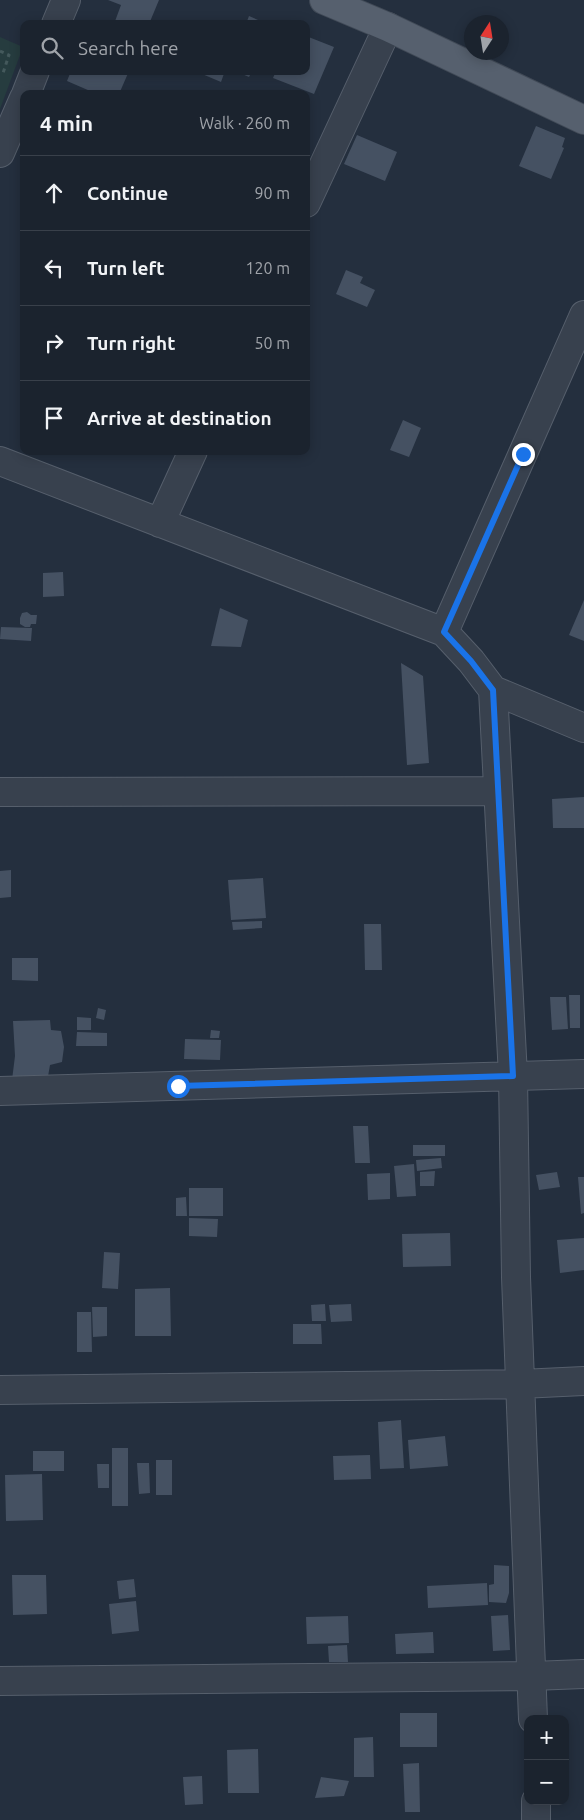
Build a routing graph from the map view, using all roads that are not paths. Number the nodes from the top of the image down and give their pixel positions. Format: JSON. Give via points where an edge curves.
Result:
{"nodes":[{"id":1,"x":66,"y":0,"type":"edge"},
{"id":2,"x":325,"y":0,"type":"edge"},
{"id":3,"x":58,"y":20,"type":"edge"},
{"id":4,"x":388,"y":27,"type":"junction"},
{"id":5,"x":33,"y":75,"type":"edge"},
{"id":6,"x":28,"y":90,"type":"edge"},
{"id":7,"x":20,"y":107,"type":"edge"},
{"id":8,"x":584,"y":120,"type":"edge"},
{"id":9,"x":0,"y":153,"type":"edge"},
{"id":10,"x":310,"y":194,"type":"edge"},
{"id":11,"x":584,"y":315,"type":"edge"},
{"id":12,"x":191,"y":455,"type":"edge"},
{"id":13,"x":0,"y":461,"type":"edge"},
{"id":14,"x":160,"y":523,"type":"junction"},
{"id":15,"x":444,"y":632,"type":"junction"},
{"id":16,"x":493,"y":690,"type":"junction"},
{"id":17,"x":584,"y":728,"type":"edge"},
{"id":18,"x":497,"y":791,"type":"junction"},
{"id":19,"x":0,"y":792,"type":"edge"},
{"id":20,"x":584,"y":1074,"type":"edge"},
{"id":21,"x":513,"y":1076,"type":"junction"},
{"id":22,"x":0,"y":1091,"type":"edge"},
{"id":23,"x":584,"y":1381,"type":"edge"},
{"id":24,"x":520,"y":1384,"type":"junction"},
{"id":25,"x":0,"y":1390,"type":"edge"},
{"id":26,"x":584,"y":1674,"type":"edge"},
{"id":27,"x":532,"y":1676,"type":"junction"},
{"id":28,"x":0,"y":1681,"type":"edge"},
{"id":29,"x":533,"y":1715,"type":"edge"},
{"id":30,"x":536,"y":1805,"type":"edge"},
{"id":31,"x":536,"y":1820,"type":"edge"}],
"edges":[{"from":1,"to":3,"type":"street"},
{"from":2,"to":4,"type":"main road"},
{"from":4,"to":8,"type":"main road"},
{"from":4,"to":10,"type":"street"},
{"from":5,"to":6,"type":"street"},
{"from":7,"to":9,"type":"street"},
{"from":11,"to":15,"type":"street"},
{"from":12,"to":14,"type":"street"},
{"from":13,"to":14,"type":"street"},
{"from":14,"to":15,"type":"street"},
{"from":15,"to":16,"type":"street"},
{"from":16,"to":17,"type":"street"},
{"from":16,"to":18,"type":"street"},
{"from":18,"to":19,"type":"street"},
{"from":18,"to":21,"type":"street"},
{"from":20,"to":21,"type":"street"},
{"from":21,"to":22,"type":"street"},
{"from":21,"to":24,"type":"street"},
{"from":23,"to":24,"type":"street"},
{"from":24,"to":25,"type":"street"},
{"from":24,"to":27,"type":"street"},
{"from":26,"to":27,"type":"street"},
{"from":27,"to":28,"type":"street"},
{"from":27,"to":29,"type":"street"},
{"from":30,"to":31,"type":"street"}]}
